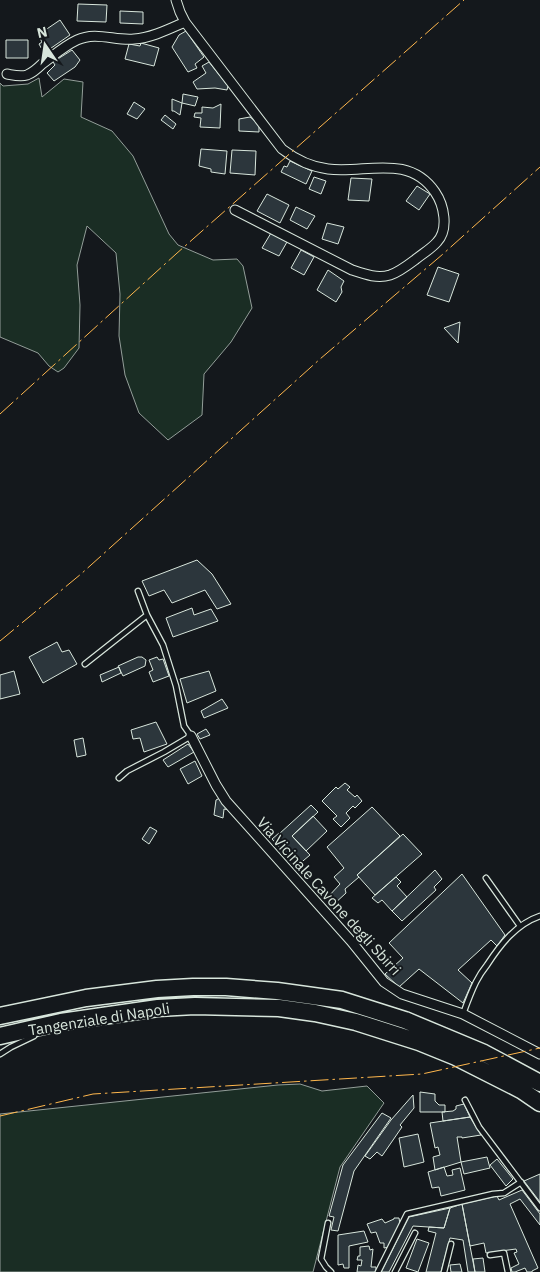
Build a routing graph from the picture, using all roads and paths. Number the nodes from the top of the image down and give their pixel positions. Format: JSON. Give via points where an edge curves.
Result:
{"nodes":[{"id":1,"x":176,"y":0,"type":"edge"},
{"id":2,"x":185,"y":22,"type":"junction"},
{"id":3,"x":7,"y":74,"type":"dead end"},
{"id":4,"x":235,"y":210,"type":"dead end"},
{"id":5,"x":138,"y":590,"type":"dead end"},
{"id":6,"x":148,"y":615,"type":"junction"},
{"id":7,"x":85,"y":664,"type":"dead end"},
{"id":8,"x":191,"y":736,"type":"junction"},
{"id":9,"x":119,"y":778,"type":"dead end"},
{"id":10,"x":486,"y":878,"type":"dead end"},
{"id":11,"x":540,"y":916,"type":"edge"},
{"id":12,"x":520,"y":926,"type":"junction"},
{"id":13,"x":0,"y":1010,"type":"edge"},
{"id":14,"x":16,"y":1013,"type":"junction"},
{"id":15,"x":463,"y":1014,"type":"junction"},
{"id":16,"x":0,"y":1016,"type":"edge"},
{"id":17,"x":61,"y":1022,"type":"junction"},
{"id":18,"x":0,"y":1036,"type":"edge"},
{"id":19,"x":0,"y":1054,"type":"edge"},
{"id":20,"x":540,"y":1054,"type":"edge"},
{"id":21,"x":540,"y":1084,"type":"edge"},
{"id":22,"x":465,"y":1100,"type":"dead end"},
{"id":23,"x":540,"y":1103,"type":"edge"},
{"id":24,"x":521,"y":1182,"type":"junction"},
{"id":25,"x":540,"y":1208,"type":"edge"},
{"id":26,"x":328,"y":1223,"type":"dead end"},
{"id":27,"x":415,"y":1233,"type":"dead end"},
{"id":28,"x":451,"y":1244,"type":"dead end"},
{"id":29,"x":490,"y":1255,"type":"dead end"},
{"id":30,"x":331,"y":1272,"type":"edge"},
{"id":31,"x":378,"y":1272,"type":"edge"},
{"id":32,"x":395,"y":1272,"type":"edge"},
{"id":33,"x":444,"y":1272,"type":"edge"},
{"id":34,"x":508,"y":1272,"type":"edge"}],
"edges":[{"from":1,"to":2,"type":"street"},
{"from":2,"to":3,"type":"street","via":[[135,39],[85,37],[27,75]]},
{"from":2,"to":4,"type":"street","via":[[282,149],[318,167],[387,167],[412,173],[434,192],[444,220],[437,242],[390,275],[372,276],[352,270]]},
{"from":5,"to":6,"type":"lane"},
{"from":6,"to":7,"type":"lane"},
{"from":6,"to":8,"type":"lane","via":[[163,645],[184,726]]},
{"from":8,"to":9,"type":"lane"},
{"from":8,"to":15,"type":"street","name":"Via Vicinale Cavone degli Sbirri","via":[[226,801],[384,982],[402,994]]},
{"from":10,"to":12,"type":"lane"},
{"from":11,"to":12,"type":"lane"},
{"from":12,"to":15,"type":"lane","via":[[502,944],[477,980]]},
{"from":13,"to":14,"type":"lane"},
{"from":14,"to":16,"type":"highway","name":"Tangenziale di Napoli"},
{"from":14,"to":21,"type":"highway","name":"Tangenziale di Napoli","via":[[86,998],[193,987],[277,991],[342,1000],[406,1020],[484,1053]]},
{"from":15,"to":20,"type":"street","name":"Via Vicinale Cavone degli Sbirri"},
{"from":17,"to":18,"type":"highway","name":"Tangenziale di Napoli"},
{"from":17,"to":19,"type":"lane"},
{"from":17,"to":23,"type":"highway","name":"Tangenziale di Napoli","via":[[196,1006],[279,1008],[315,1014],[356,1022],[419,1042],[456,1057]]},
{"from":22,"to":24,"type":"lane","via":[[479,1127]]},
{"from":24,"to":25,"type":"lane"},
{"from":24,"to":31,"type":"lane","via":[[504,1193],[407,1214]]},
{"from":26,"to":30,"type":"lane","via":[[321,1259]]},
{"from":27,"to":32,"type":"lane"},
{"from":28,"to":33,"type":"lane"},
{"from":29,"to":34,"type":"lane","via":[[504,1253]]}]}
